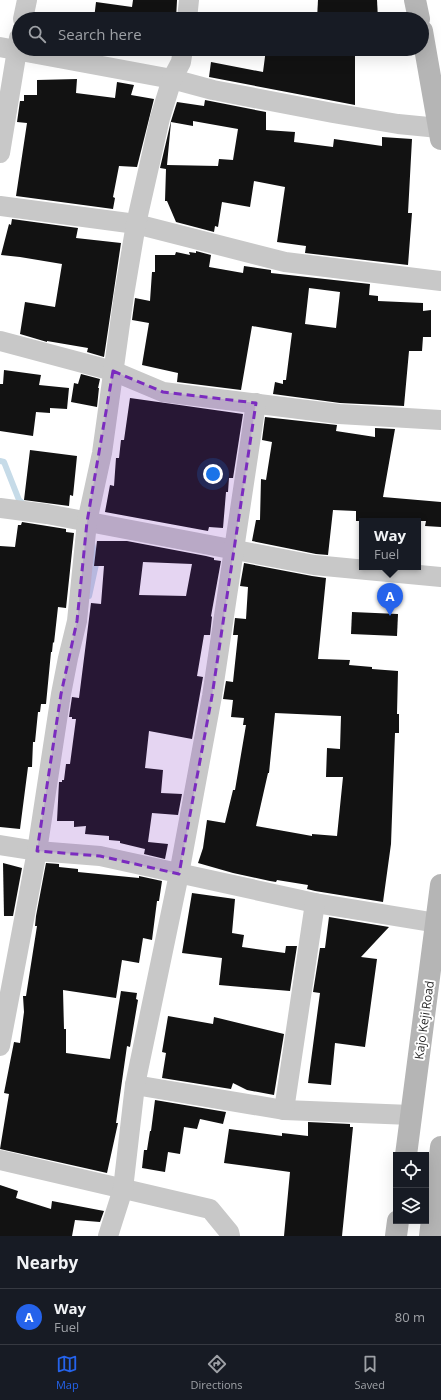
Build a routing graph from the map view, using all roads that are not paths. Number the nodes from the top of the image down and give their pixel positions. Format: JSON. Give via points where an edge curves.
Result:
{"nodes":[{"id":1,"x":27,"y":0,"type":"edge"},
{"id":2,"x":189,"y":0,"type":"edge"},
{"id":3,"x":415,"y":0,"type":"edge"},
{"id":4,"x":24,"y":12,"type":"edge"},
{"id":5,"x":188,"y":12,"type":"edge"},
{"id":6,"x":418,"y":12,"type":"edge"},
{"id":7,"x":12,"y":45,"type":"edge"},
{"id":8,"x":62,"y":56,"type":"edge"},
{"id":9,"x":182,"y":56,"type":"edge"},
{"id":10,"x":426,"y":56,"type":"edge"},
{"id":11,"x":172,"y":80,"type":"junction"},
{"id":12,"x":440,"y":133,"type":"edge"},
{"id":13,"x":0,"y":153,"type":"edge"},
{"id":14,"x":0,"y":206,"type":"edge"},
{"id":15,"x":136,"y":224,"type":"junction"},
{"id":16,"x":441,"y":281,"type":"edge"},
{"id":17,"x":0,"y":341,"type":"edge"},
{"id":18,"x":113,"y":372,"type":"junction"},
{"id":19,"x":256,"y":403,"type":"junction"},
{"id":20,"x":441,"y":420,"type":"edge"},
{"id":21,"x":0,"y":508,"type":"edge"},
{"id":22,"x":87,"y":522,"type":"junction"},
{"id":23,"x":235,"y":550,"type":"junction"},
{"id":24,"x":359,"y":569,"type":"edge"},
{"id":25,"x":367,"y":570,"type":"edge"},
{"id":26,"x":441,"y":577,"type":"edge"},
{"id":27,"x":0,"y":845,"type":"edge"},
{"id":28,"x":37,"y":851,"type":"junction"},
{"id":29,"x":179,"y":874,"type":"junction"},
{"id":30,"x":441,"y":885,"type":"edge"},
{"id":31,"x":316,"y":903,"type":"junction"},
{"id":32,"x":439,"y":922,"type":"edge"},
{"id":33,"x":0,"y":1046,"type":"edge"},
{"id":34,"x":135,"y":1085,"type":"junction"},
{"id":35,"x":284,"y":1110,"type":"junction"},
{"id":36,"x":411,"y":1115,"type":"junction"},
{"id":37,"x":441,"y":1147,"type":"edge"},
{"id":38,"x":406,"y":1152,"type":"edge"},
{"id":39,"x":0,"y":1160,"type":"edge"},
{"id":40,"x":123,"y":1190,"type":"junction"},
{"id":41,"x":398,"y":1224,"type":"edge"},
{"id":42,"x":108,"y":1236,"type":"edge"},
{"id":43,"x":230,"y":1236,"type":"edge"},
{"id":44,"x":396,"y":1236,"type":"edge"},
{"id":45,"x":430,"y":1236,"type":"edge"}],
"edges":[{"from":1,"to":4,"type":"street"},
{"from":2,"to":5,"type":"street"},
{"from":3,"to":6,"type":"main road"},
{"from":7,"to":13,"type":"street"},
{"from":8,"to":11,"type":"street"},
{"from":9,"to":11,"type":"street"},
{"from":10,"to":12,"type":"main road"},
{"from":11,"to":12,"type":"street"},
{"from":11,"to":15,"type":"street","via":[[160,118]]},
{"from":14,"to":15,"type":"street"},
{"from":15,"to":16,"type":"street","via":[[285,262]]},
{"from":15,"to":18,"type":"street"},
{"from":17,"to":18,"type":"street"},
{"from":18,"to":19,"type":"street","via":[[163,392]]},
{"from":18,"to":22,"type":"street","via":[[102,453]]},
{"from":19,"to":20,"type":"street","via":[[339,414]]},
{"from":19,"to":23,"type":"street"},
{"from":21,"to":22,"type":"street"},
{"from":22,"to":23,"type":"street"},
{"from":22,"to":28,"type":"street","via":[[77,621],[61,694]]},
{"from":23,"to":24,"type":"street","via":[[314,565]]},
{"from":23,"to":29,"type":"street","via":[[212,696]]},
{"from":25,"to":26,"type":"street"},
{"from":27,"to":28,"type":"street"},
{"from":28,"to":29,"type":"street","via":[[100,856]]},
{"from":28,"to":33,"type":"street"},
{"from":29,"to":31,"type":"street"},
{"from":29,"to":34,"type":"street"},
{"from":30,"to":32,"type":"main road","name":"Kajo Keji Road"},
{"from":31,"to":32,"type":"street"},
{"from":31,"to":35,"type":"street"},
{"from":32,"to":36,"type":"main road","name":"Kajo Keji Road"},
{"from":34,"to":35,"type":"street"},
{"from":34,"to":40,"type":"street"},
{"from":35,"to":36,"type":"street"},
{"from":36,"to":38,"type":"main road","name":"Kajo Keji Road"},
{"from":37,"to":45,"type":"main road"},
{"from":39,"to":40,"type":"street"},
{"from":40,"to":42,"type":"street"},
{"from":40,"to":43,"type":"street","via":[[210,1209]]},
{"from":41,"to":44,"type":"main road"}]}
